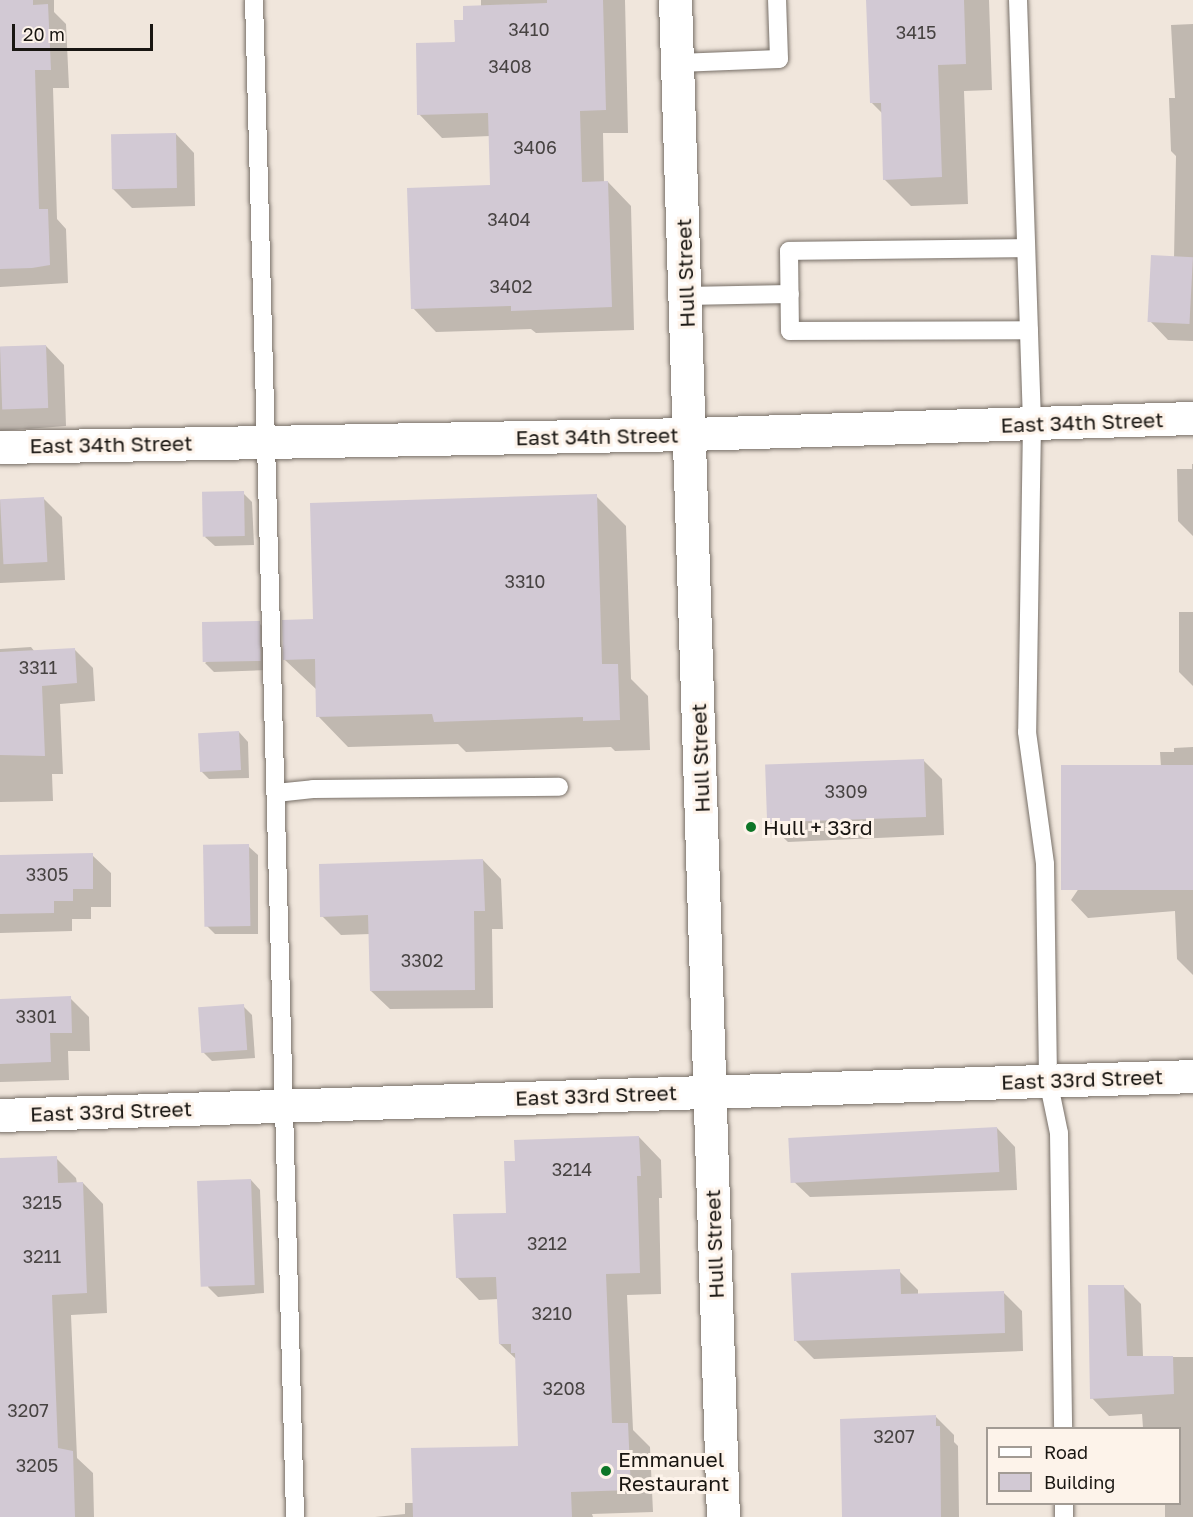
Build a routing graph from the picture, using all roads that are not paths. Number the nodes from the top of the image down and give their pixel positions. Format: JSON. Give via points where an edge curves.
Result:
{"nodes":[{"id":1,"x":254,"y":0,"type":"edge"},
{"id":2,"x":675,"y":0,"type":"edge"},
{"id":3,"x":777,"y":0,"type":"edge"},
{"id":4,"x":1018,"y":0,"type":"edge"},
{"id":5,"x":678,"y":63,"type":"junction"},
{"id":6,"x":1026,"y":248,"type":"junction"},
{"id":7,"x":790,"y":294,"type":"junction"},
{"id":8,"x":685,"y":296,"type":"junction"},
{"id":9,"x":1029,"y":330,"type":"junction"},
{"id":10,"x":1193,"y":418,"type":"edge"},
{"id":11,"x":1032,"y":424,"type":"junction"},
{"id":12,"x":691,"y":434,"type":"junction"},
{"id":13,"x":266,"y":441,"type":"junction"},
{"id":14,"x":0,"y":447,"type":"edge"},
{"id":15,"x":559,"y":787,"type":"dead end"},
{"id":16,"x":276,"y":793,"type":"junction"},
{"id":17,"x":1193,"y":1076,"type":"edge"},
{"id":18,"x":1048,"y":1080,"type":"junction"},
{"id":19,"x":709,"y":1091,"type":"junction"},
{"id":20,"x":285,"y":1106,"type":"junction"},
{"id":21,"x":0,"y":1115,"type":"edge"},
{"id":22,"x":1063,"y":1427,"type":"edge"},
{"id":23,"x":295,"y":1517,"type":"edge"},
{"id":24,"x":723,"y":1517,"type":"edge"}],
"edges":[{"from":1,"to":13,"type":"lane"},
{"from":2,"to":5,"type":"street","name":"Hull Street"},
{"from":3,"to":5,"type":"lane","via":[[779,59]]},
{"from":4,"to":6,"type":"lane"},
{"from":5,"to":8,"type":"street","name":"Hull Street"},
{"from":6,"to":7,"type":"lane","via":[[789,251]]},
{"from":6,"to":9,"type":"lane"},
{"from":7,"to":8,"type":"lane"},
{"from":7,"to":9,"type":"lane","via":[[790,331]]},
{"from":8,"to":12,"type":"street","name":"Hull Street"},
{"from":9,"to":11,"type":"lane"},
{"from":10,"to":11,"type":"street","name":"East 34th Street"},
{"from":11,"to":12,"type":"street","name":"East 34th Street"},
{"from":11,"to":18,"type":"lane","via":[[1027,732],[1046,864]]},
{"from":12,"to":13,"type":"street","name":"East 34th Street"},
{"from":12,"to":19,"type":"street","name":"Hull Street"},
{"from":13,"to":14,"type":"street","name":"East 34th Street"},
{"from":13,"to":16,"type":"lane"},
{"from":15,"to":16,"type":"lane","via":[[313,789]]},
{"from":16,"to":20,"type":"lane"},
{"from":17,"to":18,"type":"street","name":"East 33rd Street"},
{"from":18,"to":19,"type":"street","name":"East 33rd Street"},
{"from":18,"to":22,"type":"lane","via":[[1059,1133]]},
{"from":19,"to":20,"type":"street","name":"East 33rd Street"},
{"from":19,"to":24,"type":"street","name":"Hull Street"},
{"from":20,"to":21,"type":"street","name":"East 33rd Street"},
{"from":20,"to":23,"type":"lane"}]}
